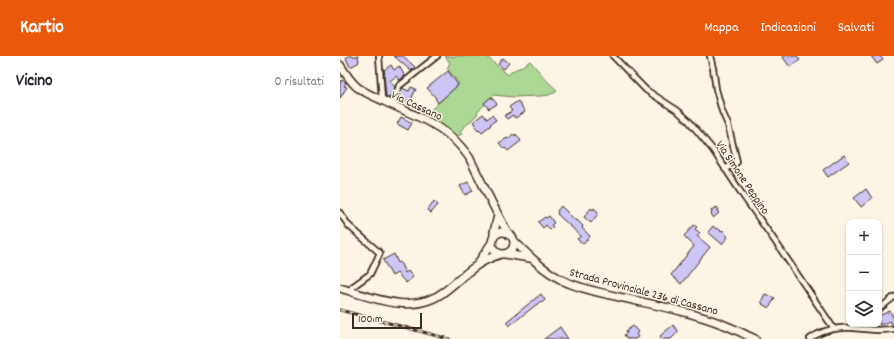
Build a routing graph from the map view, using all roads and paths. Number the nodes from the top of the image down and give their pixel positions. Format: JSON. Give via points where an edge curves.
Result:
{"nodes":[{"id":1,"x":379,"y":56,"type":"edge"},
{"id":2,"x":437,"y":56,"type":"edge"},
{"id":3,"x":613,"y":56,"type":"edge"},
{"id":4,"x":710,"y":56,"type":"edge"},
{"id":5,"x":340,"y":65,"type":"edge"},
{"id":6,"x":382,"y":100,"type":"junction"},
{"id":7,"x":392,"y":105,"type":"junction"},
{"id":8,"x":725,"y":169,"type":"junction"},
{"id":9,"x":340,"y":213,"type":"edge"},
{"id":10,"x":498,"y":215,"type":"junction"},
{"id":11,"x":509,"y":234,"type":"junction"},
{"id":12,"x":494,"y":239,"type":"junction"},
{"id":13,"x":514,"y":241,"type":"junction"},
{"id":14,"x":503,"y":254,"type":"junction"},
{"id":15,"x":530,"y":258,"type":"junction"},
{"id":16,"x":477,"y":265,"type":"junction"},
{"id":17,"x":340,"y":288,"type":"edge"},
{"id":18,"x":350,"y":291,"type":"junction"},
{"id":19,"x":894,"y":297,"type":"edge"},
{"id":20,"x":882,"y":307,"type":"edge"},
{"id":21,"x":853,"y":328,"type":"joint"},
{"id":22,"x":834,"y":329,"type":"junction"},
{"id":23,"x":894,"y":329,"type":"edge"},
{"id":24,"x":755,"y":339,"type":"edge"},
{"id":25,"x":810,"y":339,"type":"edge"}],
"edges":[{"from":1,"to":6,"type":"street"},
{"from":2,"to":7,"type":"street","via":[[399,86]]},
{"from":3,"to":8,"type":"street","name":"Via Simone Peppino","via":[[646,90],[689,121]]},
{"from":4,"to":8,"type":"street","via":[[716,89],[727,120],[737,162]]},
{"from":5,"to":6,"type":"main road","name":"Via Cassano","via":[[357,86]]},
{"from":6,"to":7,"type":"main road","name":"Via Cassano"},
{"from":7,"to":10,"type":"main road","name":"Via Cassano","via":[[439,127],[460,146],[471,161]]},
{"from":8,"to":22,"type":"street","name":"Via Simone Peppino"},
{"from":9,"to":18,"type":"street","via":[[349,226],[380,253],[370,274]]},
{"from":10,"to":11,"type":"main road","name":"Via Cassano"},
{"from":10,"to":12,"type":"main road"},
{"from":11,"to":12,"type":"main road","via":[[500,233]]},
{"from":11,"to":13,"type":"main road"},
{"from":12,"to":14,"type":"main road","via":[[493,248]]},
{"from":12,"to":16,"type":"main road"},
{"from":13,"to":14,"type":"main road","via":[[513,248]]},
{"from":13,"to":15,"type":"main road"},
{"from":14,"to":15,"type":"main road"},
{"from":14,"to":16,"type":"main road"},
{"from":15,"to":24,"type":"main road","name":"Strada Provinciale 236 di Cassano","via":[[576,286],[685,312],[722,324]]},
{"from":16,"to":18,"type":"main road","via":[[440,295],[424,302],[388,302]]},
{"from":17,"to":18,"type":"main road"},
{"from":19,"to":20,"type":"street"},
{"from":21,"to":22,"type":"street"},
{"from":21,"to":23,"type":"street"},
{"from":22,"to":25,"type":"street","via":[[821,332]]}]}
